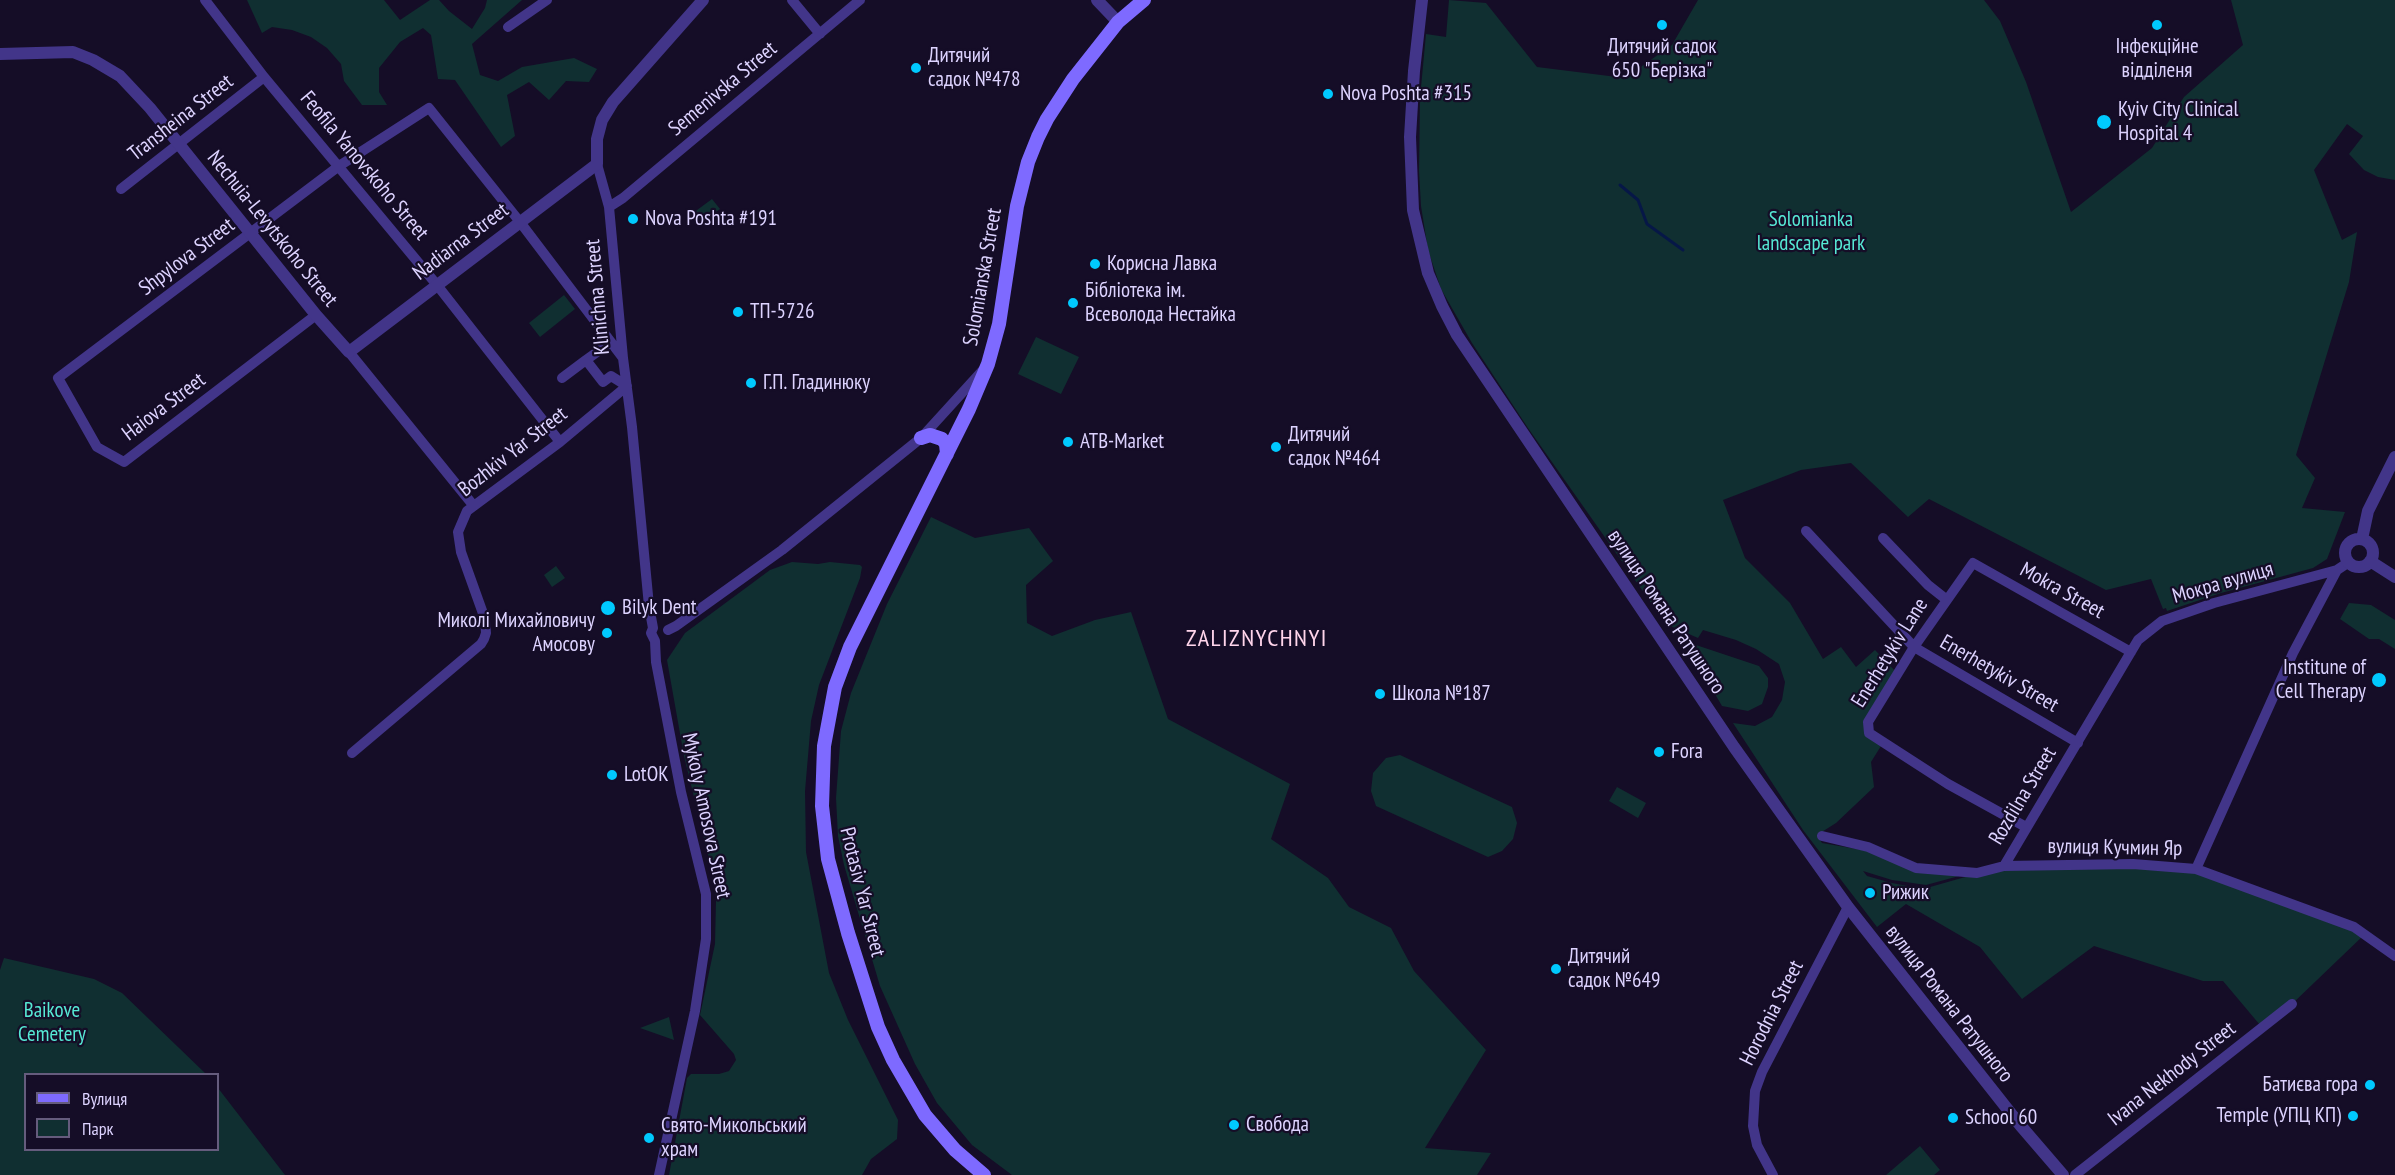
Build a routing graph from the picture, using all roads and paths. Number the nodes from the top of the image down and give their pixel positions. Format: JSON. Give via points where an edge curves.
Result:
{"nodes":[{"id":1,"x":205,"y":0,"type":"edge"},
{"id":2,"x":547,"y":0,"type":"edge"},
{"id":3,"x":703,"y":0,"type":"edge"},
{"id":4,"x":792,"y":0,"type":"edge"},
{"id":5,"x":860,"y":0,"type":"edge"},
{"id":6,"x":1097,"y":0,"type":"edge"},
{"id":7,"x":1144,"y":0,"type":"edge"},
{"id":8,"x":1422,"y":0,"type":"edge"},
{"id":9,"x":1118,"y":22,"type":"junction"},
{"id":10,"x":508,"y":27,"type":"dead end"},
{"id":11,"x":820,"y":34,"type":"junction"},
{"id":12,"x":0,"y":54,"type":"edge"},
{"id":13,"x":264,"y":77,"type":"junction"},
{"id":14,"x":180,"y":145,"type":"junction"},
{"id":15,"x":597,"y":164,"type":"junction"},
{"id":16,"x":339,"y":166,"type":"junction"},
{"id":17,"x":121,"y":189,"type":"dead end"},
{"id":18,"x":609,"y":207,"type":"junction"},
{"id":19,"x":520,"y":222,"type":"junction"},
{"id":20,"x":250,"y":233,"type":"junction"},
{"id":21,"x":437,"y":285,"type":"junction"},
{"id":22,"x":316,"y":315,"type":"junction"},
{"id":23,"x":611,"y":342,"type":"junction"},
{"id":24,"x":349,"y":352,"type":"junction"},
{"id":25,"x":623,"y":358,"type":"junction"},
{"id":26,"x":586,"y":360,"type":"junction"},
{"id":27,"x":988,"y":364,"type":"junction"},
{"id":28,"x":58,"y":378,"type":"joint"},
{"id":29,"x":562,"y":378,"type":"dead end"},
{"id":30,"x":627,"y":386,"type":"junction"},
{"id":31,"x":921,"y":438,"type":"junction"},
{"id":32,"x":560,"y":442,"type":"junction"},
{"id":33,"x":947,"y":454,"type":"junction"},
{"id":34,"x":2395,"y":457,"type":"edge"},
{"id":35,"x":473,"y":506,"type":"junction"},
{"id":36,"x":1806,"y":531,"type":"dead end"},
{"id":37,"x":1883,"y":538,"type":"dead end"},
{"id":38,"x":2362,"y":539,"type":"junction"},
{"id":39,"x":2370,"y":561,"type":"junction"},
{"id":40,"x":2349,"y":562,"type":"junction"},
{"id":41,"x":1973,"y":564,"type":"joint"},
{"id":42,"x":2337,"y":570,"type":"junction"},
{"id":43,"x":2395,"y":577,"type":"edge"},
{"id":44,"x":1947,"y":600,"type":"junction"},
{"id":45,"x":653,"y":628,"type":"junction"},
{"id":46,"x":668,"y":630,"type":"junction"},
{"id":47,"x":655,"y":641,"type":"junction"},
{"id":48,"x":1914,"y":647,"type":"junction"},
{"id":49,"x":2131,"y":652,"type":"junction"},
{"id":50,"x":2078,"y":743,"type":"junction"},
{"id":51,"x":352,"y":753,"type":"dead end"},
{"id":52,"x":2026,"y":827,"type":"junction"},
{"id":53,"x":1822,"y":836,"type":"dead end"},
{"id":54,"x":2004,"y":866,"type":"junction"},
{"id":55,"x":2196,"y":869,"type":"junction"},
{"id":56,"x":1848,"y":907,"type":"junction"},
{"id":57,"x":2395,"y":956,"type":"edge"},
{"id":58,"x":2292,"y":1004,"type":"dead end"},
{"id":59,"x":659,"y":1175,"type":"edge"},
{"id":60,"x":984,"y":1175,"type":"edge"},
{"id":61,"x":1773,"y":1175,"type":"edge"},
{"id":62,"x":2063,"y":1175,"type":"edge"},
{"id":63,"x":2075,"y":1175,"type":"edge"}],
"edges":[{"from":1,"to":13,"type":"street","name":"Feofila Yanovskoho Street"},
{"from":2,"to":10,"type":"street"},
{"from":3,"to":15,"type":"street","name":"Klinichna Street","via":[[613,102],[597,139]]},
{"from":4,"to":11,"type":"street"},
{"from":5,"to":11,"type":"street","name":"Semenivska Street"},
{"from":6,"to":9,"type":"street"},
{"from":7,"to":9,"type":"main road","name":"Solomianska Street"},
{"from":8,"to":56,"type":"street","name":"вулиця Романа Ратушного","via":[[1410,137],[1413,210],[1428,273],[1442,306],[1457,335],[1633,599]]},
{"from":9,"to":27,"type":"main road","name":"Solomianska Street","via":[[1054,107],[1028,162],[1017,206],[999,324]]},
{"from":11,"to":18,"type":"street","name":"Semenivska Street"},
{"from":12,"to":14,"type":"street","name":"Nechuia-Levytskoho Street","via":[[73,52],[93,60],[120,76]]},
{"from":13,"to":14,"type":"street","name":"Transheina Street"},
{"from":13,"to":16,"type":"street","name":"Feofila Yanovskoho Street"},
{"from":14,"to":17,"type":"street","name":"Transheina Street"},
{"from":14,"to":20,"type":"street","name":"Nechuia-Levytskoho Street"},
{"from":15,"to":18,"type":"street","name":"Klinichna Street"},
{"from":15,"to":19,"type":"street","name":"Nadiarna Street"},
{"from":16,"to":19,"type":"street","name":"Shpylova Street","via":[[429,108]]},
{"from":16,"to":20,"type":"street","name":"Shpylova Street"},
{"from":16,"to":21,"type":"street","name":"Feofila Yanovskoho Street"},
{"from":18,"to":25,"type":"street","name":"Klinichna Street"},
{"from":19,"to":21,"type":"street","name":"Nadiarna Street"},
{"from":19,"to":23,"type":"street"},
{"from":20,"to":22,"type":"street","name":"Nechuia-Levytskoho Street"},
{"from":20,"to":28,"type":"street","name":"Shpylova Street"},
{"from":21,"to":24,"type":"street","name":"Nadiarna Street"},
{"from":21,"to":32,"type":"street","name":"Feofila Yanovskoho Street"},
{"from":22,"to":24,"type":"street","name":"Nechuia-Levytskoho Street"},
{"from":22,"to":28,"type":"street","name":"Haiova Street","via":[[124,462],[97,447]]},
{"from":23,"to":25,"type":"street"},
{"from":23,"to":26,"type":"street"},
{"from":24,"to":35,"type":"street","name":"Nechuia-Levytskoho Street"},
{"from":25,"to":30,"type":"street","name":"Klinichna Street"},
{"from":26,"to":29,"type":"street"},
{"from":26,"to":30,"type":"street","via":[[603,382],[611,376]]},
{"from":27,"to":31,"type":"street","name":"Solomianska Street"},
{"from":27,"to":33,"type":"main road","name":"Protasiv Yar Street"},
{"from":30,"to":32,"type":"street","name":"Bozhkiv Yar Street"},
{"from":30,"to":45,"type":"street","name":"Klinichna Street"},
{"from":31,"to":33,"type":"main road","via":[[930,435],[942,439]]},
{"from":31,"to":46,"type":"street","name":"Solomianska Street","via":[[782,550]]},
{"from":32,"to":35,"type":"street","name":"Bozhkiv Yar Street"},
{"from":33,"to":60,"type":"main road","name":"Protasiv Yar Street","via":[[843,666],[824,746],[822,806],[835,887],[878,1027],[925,1115],[955,1150]]},
{"from":34,"to":38,"type":"street","via":[[2368,511]]},
{"from":35,"to":51,"type":"street","name":"Bozhkiv Yar Street","via":[[466,511],[458,532],[463,559],[485,619],[484,639]]},
{"from":36,"to":48,"type":"street","name":"Enerhetykiv Street"},
{"from":37,"to":44,"type":"street"},
{"from":38,"to":39,"type":"street","via":[[2372,547]]},
{"from":38,"to":40,"type":"street","via":[[2347,546]]},
{"from":39,"to":40,"type":"street","via":[[2361,566]]},
{"from":39,"to":43,"type":"street"},
{"from":40,"to":42,"type":"street"},
{"from":41,"to":44,"type":"street","name":"Enerhetykiv Lane"},
{"from":41,"to":49,"type":"street","name":"Mokra Street"},
{"from":42,"to":49,"type":"street","name":"Мокра вулиця","via":[[2162,621],[2138,640]]},
{"from":42,"to":55,"type":"street","via":[[2293,653]]},
{"from":44,"to":48,"type":"street","name":"Enerhetykiv Lane"},
{"from":45,"to":46,"type":"street","via":[[661,625]]},
{"from":45,"to":47,"type":"street"},
{"from":46,"to":47,"type":"street","via":[[665,640]]},
{"from":47,"to":59,"type":"street","name":"Mykoly Amosova Street","via":[[681,792],[706,894],[706,939],[693,1025]]},
{"from":48,"to":50,"type":"street","name":"Enerhetykiv Street"},
{"from":48,"to":52,"type":"street","name":"Enerhetykiv Lane","via":[[1868,722],[1869,733],[1948,784]]},
{"from":49,"to":50,"type":"street","name":"Rozdilna Street"},
{"from":50,"to":52,"type":"street","name":"Rozdilna Street"},
{"from":52,"to":54,"type":"street","name":"Rozdilna Street"},
{"from":53,"to":54,"type":"street","name":"вулиця Кучмин Яр","via":[[1868,847],[1916,868],[1977,873]]},
{"from":54,"to":55,"type":"street","name":"вулиця Кучмин Яр","via":[[2133,864]]},
{"from":55,"to":57,"type":"street","name":"вулиця Кучмин Яр","via":[[2354,927]]},
{"from":56,"to":61,"type":"street","name":"Horodnia Street","via":[[1755,1091],[1753,1126],[1757,1145]]},
{"from":56,"to":62,"type":"street","name":"вулиця Романа Ратушного"},
{"from":58,"to":63,"type":"street","name":"Ivana Nekhody Street"}]}
